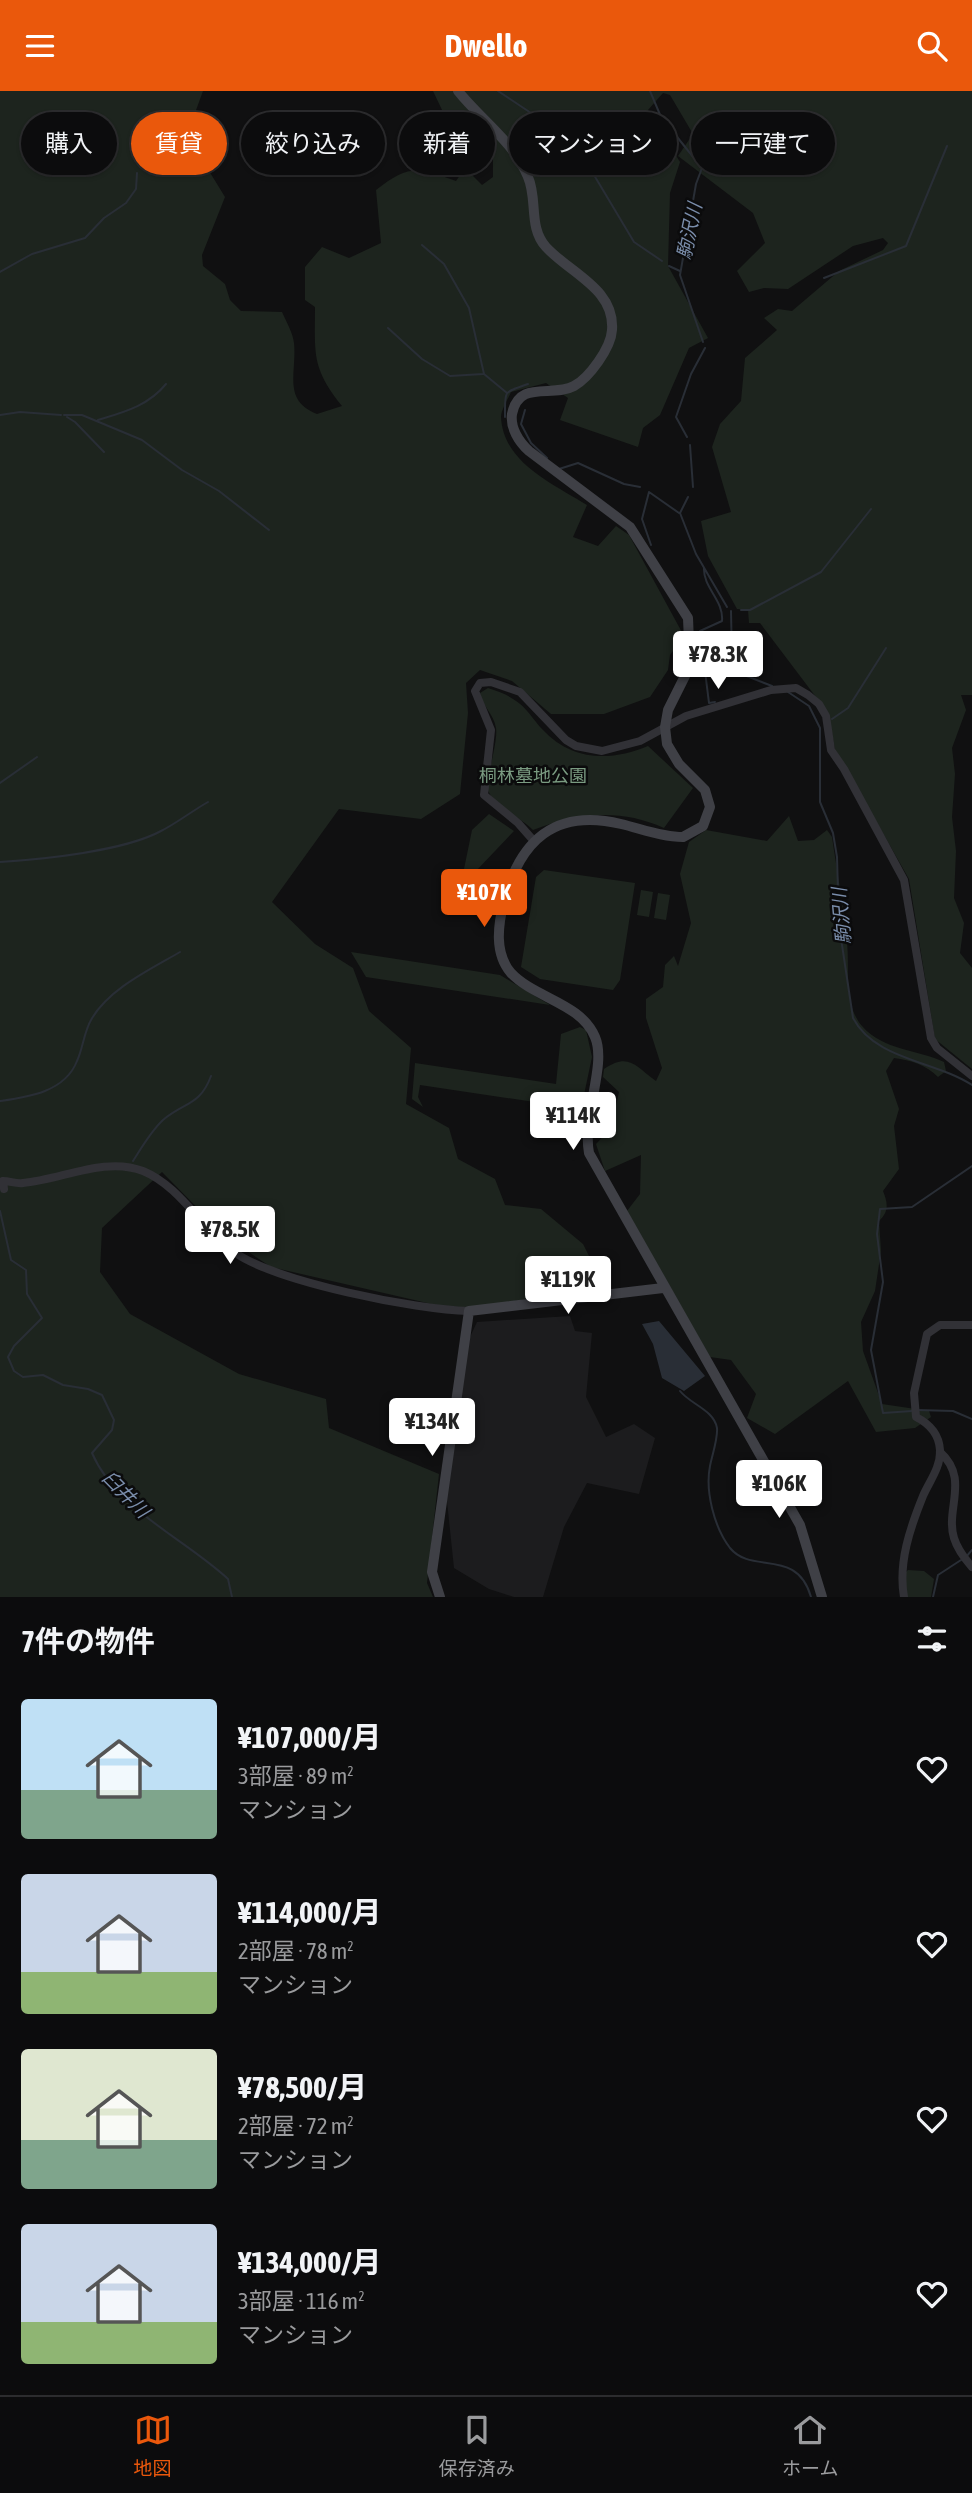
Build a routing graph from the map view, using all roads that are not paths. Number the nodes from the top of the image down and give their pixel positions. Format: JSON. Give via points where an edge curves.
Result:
{"nodes":[{"id":1,"x":458,"y":91,"type":"edge"},
{"id":2,"x":665,"y":727,"type":"junction"},
{"id":3,"x":533,"y":840,"type":"junction"},
{"id":4,"x":972,"y":1076,"type":"edge"},
{"id":5,"x":4,"y":1189,"type":"dead end"},
{"id":6,"x":663,"y":1288,"type":"junction"},
{"id":7,"x":469,"y":1311,"type":"junction"},
{"id":8,"x":972,"y":1325,"type":"edge"},
{"id":9,"x":940,"y":1452,"type":"junction"},
{"id":10,"x":967,"y":1561,"type":"edge"},
{"id":11,"x":440,"y":1597,"type":"edge"},
{"id":12,"x":822,"y":1597,"type":"edge"},
{"id":13,"x":904,"y":1597,"type":"edge"}],
"edges":[{"from":1,"to":2,"type":"street","via":[[520,161],[529,179],[535,231],[544,246],[611,307],[612,336],[584,377],[574,386],[521,396],[511,420],[528,451],[630,527],[688,618],[691,666],[668,710]]},
{"from":2,"to":3,"type":"street","via":[[672,755],[710,798],[710,813],[698,831],[673,837],[619,823],[580,821]]},
{"from":2,"to":3,"type":"street","via":[[620,749],[587,749],[566,740],[520,692],[480,683],[475,691],[477,700],[491,730],[484,795]]},
{"from":2,"to":4,"type":"street","via":[[686,716],[783,687],[796,688],[819,704],[831,750],[904,880],[931,1038],[946,1057]]},
{"from":3,"to":6,"type":"street","via":[[510,878],[499,929],[502,958],[514,976],[582,1018],[592,1031],[599,1054],[586,1122],[589,1153]]},
{"from":5,"to":7,"type":"street","via":[[3,1181],[23,1184],[122,1166],[142,1171],[165,1185],[234,1252],[263,1268],[385,1299]]},
{"from":6,"to":7,"type":"street"},
{"from":6,"to":12,"type":"street","via":[[800,1525]]},
{"from":7,"to":11,"type":"street","via":[[432,1572]]},
{"from":8,"to":9,"type":"street","via":[[940,1325],[930,1330],[914,1399],[916,1415],[932,1429]]},
{"from":9,"to":10,"type":"street","via":[[954,1473],[953,1534]]},
{"from":9,"to":13,"type":"street","via":[[906,1546],[901,1583]]}]}
